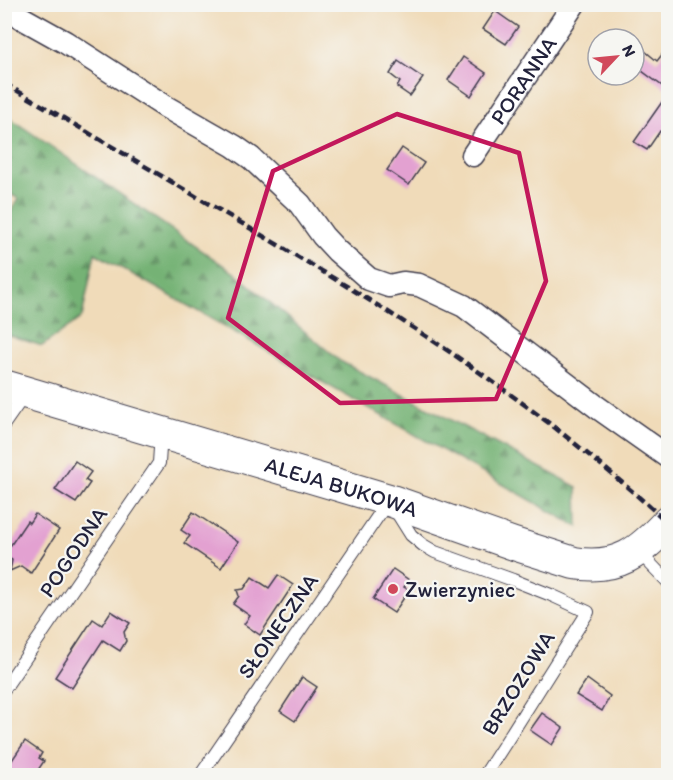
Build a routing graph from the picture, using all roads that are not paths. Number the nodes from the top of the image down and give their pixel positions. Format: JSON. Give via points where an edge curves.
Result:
{"nodes":[{"id":1,"x":574,"y":4,"type":"edge"},
{"id":2,"x":4,"y":8,"type":"edge"},
{"id":3,"x":473,"y":155,"type":"dead end"},
{"id":4,"x":15,"y":390,"type":"edge"},
{"id":5,"x":4,"y":424,"type":"edge"},
{"id":6,"x":161,"y":433,"type":"junction"},
{"id":7,"x":669,"y":457,"type":"edge"},
{"id":8,"x":389,"y":501,"type":"junction"},
{"id":9,"x":669,"y":522,"type":"edge"},
{"id":10,"x":638,"y":551,"type":"junction"},
{"id":11,"x":669,"y":582,"type":"edge"},
{"id":12,"x":4,"y":689,"type":"edge"},
{"id":13,"x":200,"y":776,"type":"edge"},
{"id":14,"x":484,"y":776,"type":"edge"}],
"edges":[{"from":1,"to":3,"type":"street","name":"PORANNA"},
{"from":2,"to":7,"type":"street","via":[[234,146],[300,204],[323,236],[369,279],[389,286],[419,285],[464,306]]},
{"from":4,"to":5,"type":"lane"},
{"from":4,"to":6,"type":"street","name":"ALEJA BUKOWA"},
{"from":6,"to":8,"type":"street","name":"ALEJA BUKOWA"},
{"from":6,"to":12,"type":"lane","name":"POGODNA","via":[[159,463]]},
{"from":8,"to":10,"type":"street","name":"ALEJA BUKOWA","via":[[574,563],[606,563]]},
{"from":8,"to":13,"type":"lane","name":"SŁONECZNA"},
{"from":8,"to":14,"type":"lane","name":"BRZOZOWA","via":[[411,535],[435,552],[588,612]]},
{"from":9,"to":10,"type":"street","name":"ALEJA BUKOWA"},
{"from":10,"to":11,"type":"lane"}]}
